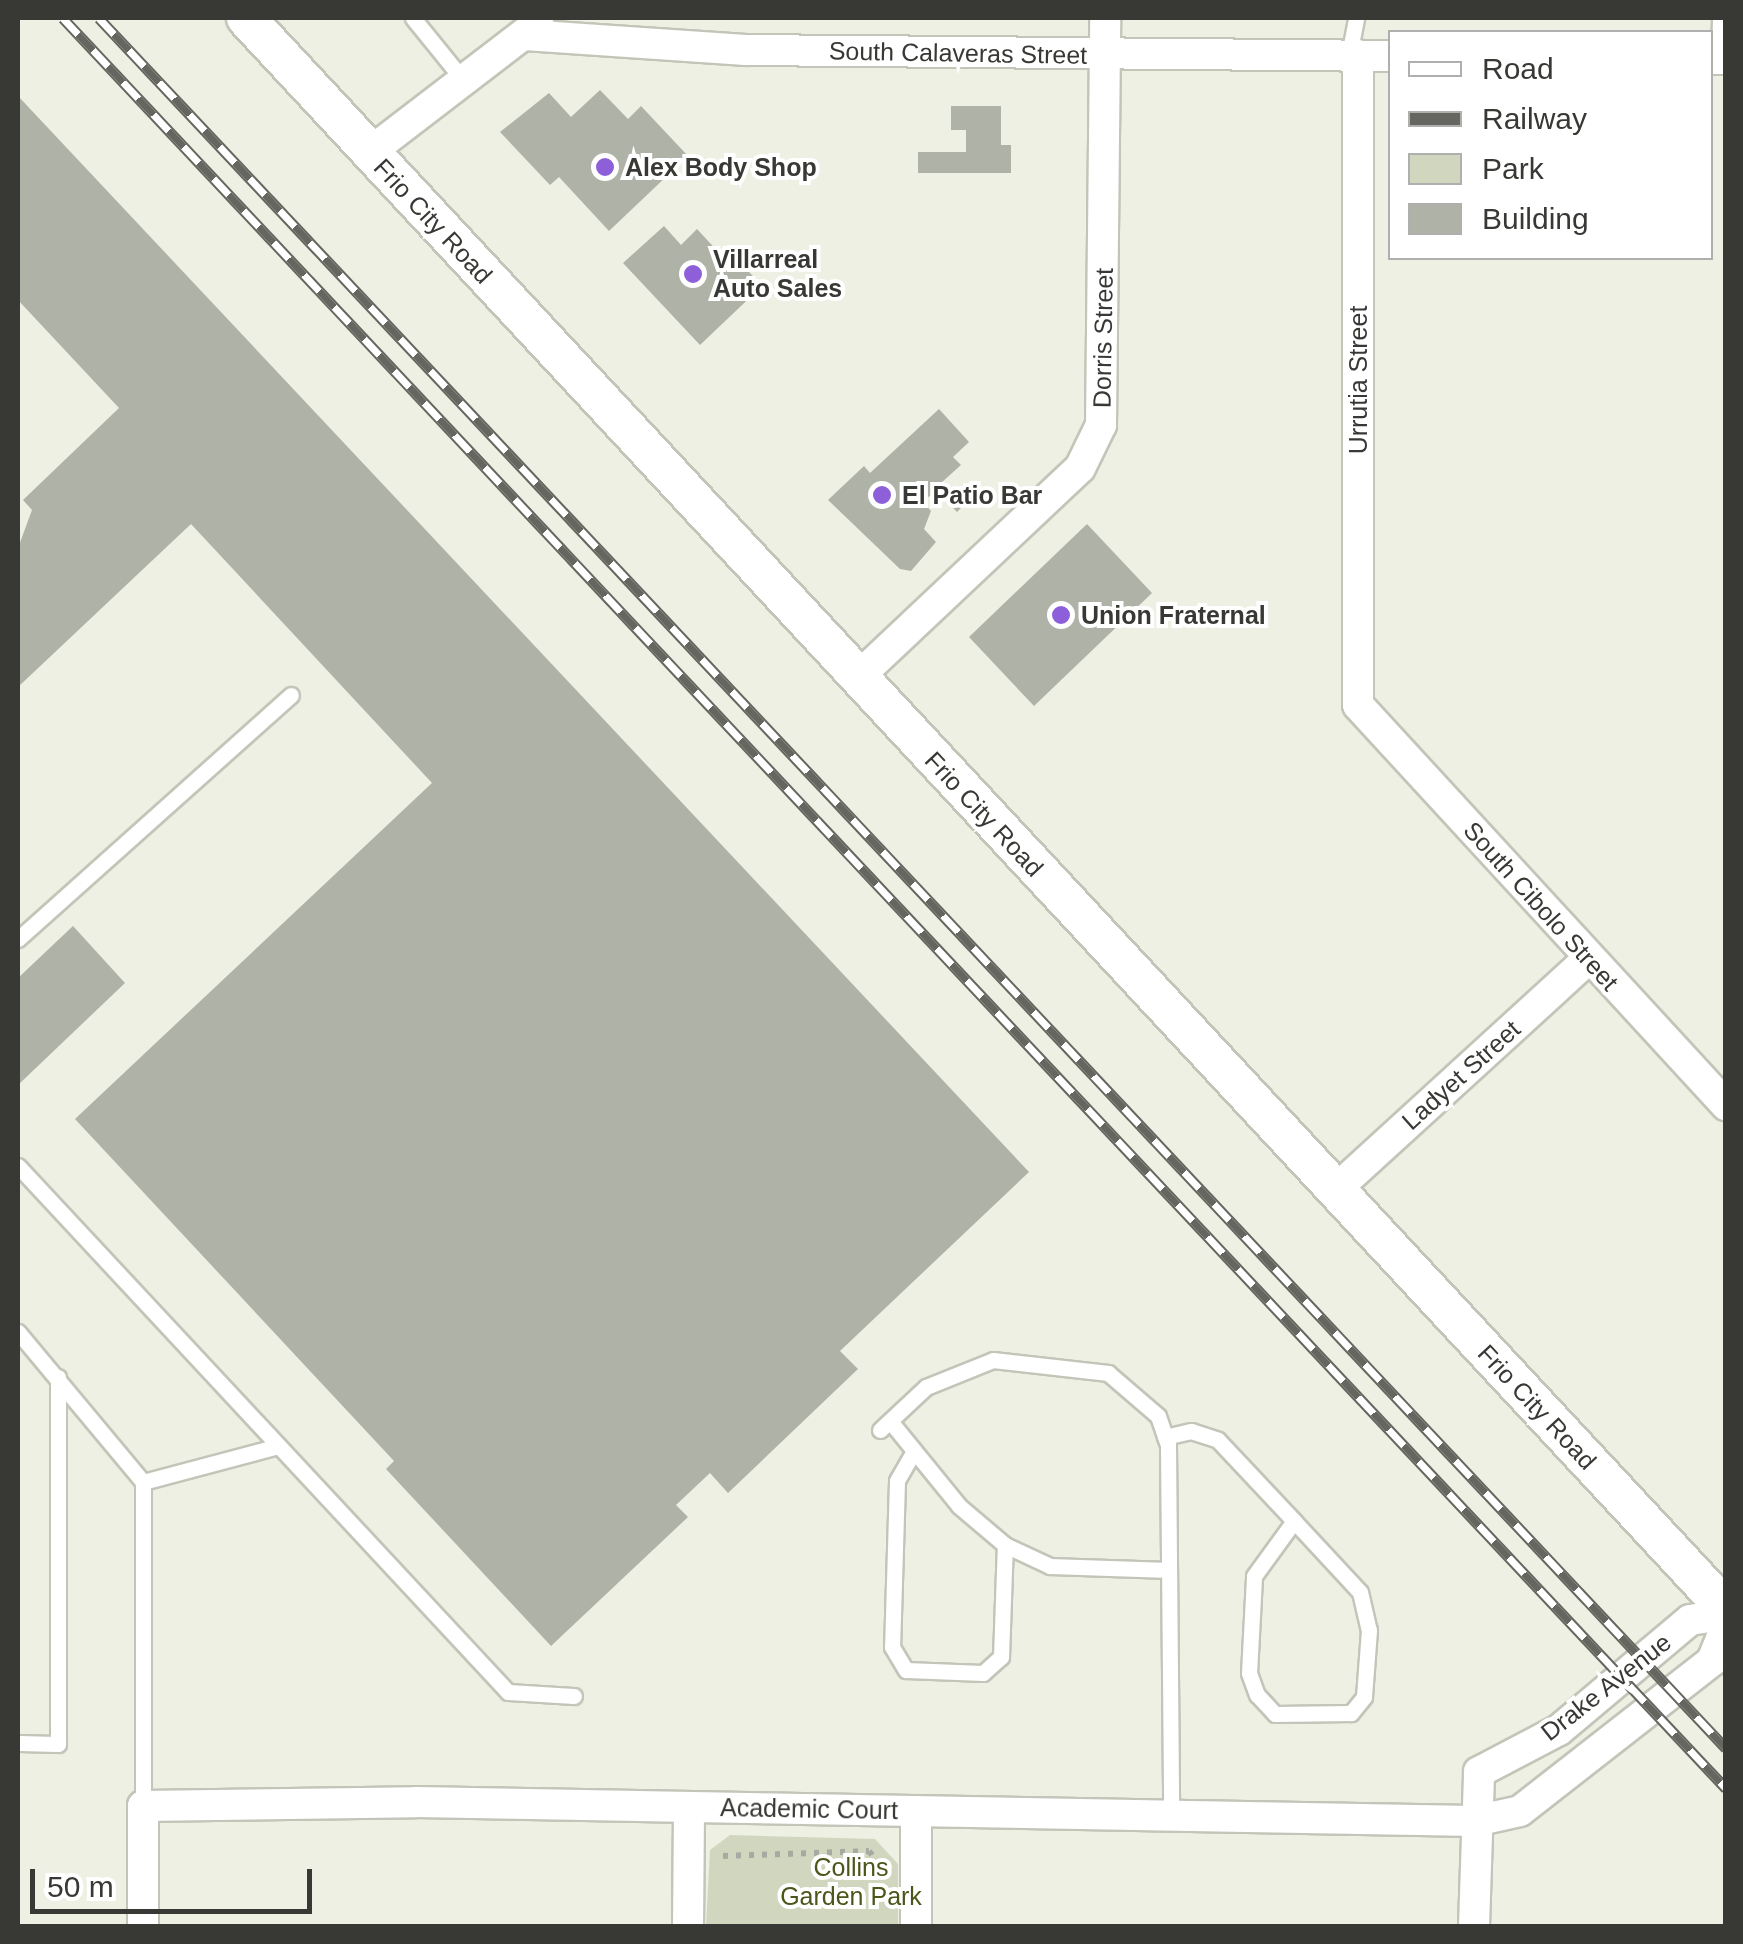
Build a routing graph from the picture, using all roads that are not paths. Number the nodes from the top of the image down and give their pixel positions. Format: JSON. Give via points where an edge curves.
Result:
{"nodes":[{"id":1,"x":246,"y":18,"type":"edge"},
{"id":2,"x":413,"y":18,"type":"edge"},
{"id":3,"x":1105,"y":18,"type":"edge"},
{"id":4,"x":1356,"y":18,"type":"edge"},
{"id":5,"x":1720,"y":18,"type":"edge"},
{"id":6,"x":534,"y":26,"type":"edge"},
{"id":7,"x":1354,"y":55,"type":"junction"},
{"id":8,"x":1105,"y":56,"type":"junction"},
{"id":9,"x":1388,"y":56,"type":"edge"},
{"id":10,"x":1718,"y":59,"type":"edge"},
{"id":11,"x":464,"y":82,"type":"junction"},
{"id":12,"x":370,"y":152,"type":"junction"},
{"id":13,"x":858,"y":678,"type":"junction"},
{"id":14,"x":291,"y":695,"type":"dead end"},
{"id":15,"x":1358,"y":705,"type":"joint"},
{"id":16,"x":18,"y":939,"type":"edge"},
{"id":17,"x":1588,"y":959,"type":"junction"},
{"id":18,"x":1726,"y":1105,"type":"edge"},
{"id":19,"x":18,"y":1166,"type":"edge"},
{"id":20,"x":1334,"y":1191,"type":"junction"},
{"id":21,"x":18,"y":1332,"type":"edge"},
{"id":22,"x":58,"y":1377,"type":"junction"},
{"id":23,"x":1165,"y":1437,"type":"junction"},
{"id":24,"x":278,"y":1446,"type":"junction"},
{"id":25,"x":914,"y":1452,"type":"junction"},
{"id":26,"x":142,"y":1482,"type":"junction"},
{"id":27,"x":1294,"y":1521,"type":"junction"},
{"id":28,"x":1005,"y":1545,"type":"junction"},
{"id":29,"x":1169,"y":1570,"type":"junction"},
{"id":30,"x":1726,"y":1612,"type":"edge"},
{"id":31,"x":1726,"y":1626,"type":"edge"},
{"id":32,"x":574,"y":1696,"type":"dead end"},
{"id":33,"x":18,"y":1742,"type":"edge"},
{"id":34,"x":143,"y":1806,"type":"junction"},
{"id":35,"x":689,"y":1807,"type":"junction"},
{"id":36,"x":916,"y":1811,"type":"junction"},
{"id":37,"x":1171,"y":1816,"type":"junction"},
{"id":38,"x":1475,"y":1821,"type":"junction"},
{"id":39,"x":143,"y":1926,"type":"edge"},
{"id":40,"x":688,"y":1926,"type":"edge"},
{"id":41,"x":916,"y":1926,"type":"edge"},
{"id":42,"x":1474,"y":1926,"type":"edge"}],
"edges":[{"from":1,"to":12,"type":"street","name":"Frio City Road"},
{"from":2,"to":11,"type":"lane"},
{"from":3,"to":8,"type":"street","name":"Dorris Street"},
{"from":4,"to":7,"type":"lane"},
{"from":5,"to":10,"type":"lane"},
{"from":6,"to":8,"type":"street","name":"South Calaveras Street","via":[[746,50]]},
{"from":6,"to":11,"type":"street"},
{"from":7,"to":8,"type":"street","name":"South Calaveras Street"},
{"from":7,"to":9,"type":"street","name":"South Calaveras Street"},
{"from":7,"to":15,"type":"street","name":"Urrutia Street"},
{"from":8,"to":13,"type":"street","name":"Dorris Street","via":[[1101,425],[1080,468]]},
{"from":11,"to":12,"type":"street"},
{"from":12,"to":13,"type":"street","name":"Frio City Road"},
{"from":13,"to":20,"type":"street","name":"Frio City Road"},
{"from":14,"to":16,"type":"lane"},
{"from":15,"to":17,"type":"street","name":"South Cibolo Street"},
{"from":17,"to":18,"type":"street","name":"South Cibolo Street"},
{"from":17,"to":20,"type":"street","name":"Ladyet Street"},
{"from":19,"to":24,"type":"lane"},
{"from":20,"to":30,"type":"street","name":"Frio City Road"},
{"from":21,"to":22,"type":"lane"},
{"from":22,"to":26,"type":"lane"},
{"from":22,"to":33,"type":"lane","via":[[58,1744]]},
{"from":23,"to":25,"type":"lane","via":[[1141,1395],[1108,1373],[994,1360],[926,1387],[885,1426]]},
{"from":23,"to":27,"type":"lane","via":[[1191,1430],[1218,1440]]},
{"from":23,"to":29,"type":"lane"},
{"from":24,"to":26,"type":"lane"},
{"from":24,"to":32,"type":"lane","via":[[508,1692]]},
{"from":25,"to":28,"type":"lane","via":[[959,1506]]},
{"from":25,"to":28,"type":"lane","via":[[897,1481],[892,1647],[906,1670],[984,1673],[1001,1656]]},
{"from":26,"to":34,"type":"lane"},
{"from":27,"to":27,"type":"lane","via":[[1360,1592],[1369,1630],[1364,1697],[1352,1713],[1275,1714],[1249,1673],[1254,1576]]},
{"from":28,"to":29,"type":"lane","via":[[1050,1566]]},
{"from":29,"to":37,"type":"lane"},
{"from":30,"to":38,"type":"street","name":"Drake Avenue","via":[[1690,1620],[1560,1730],[1479,1772]]},
{"from":31,"to":38,"type":"street","name":"Drake Avenue","via":[[1712,1661],[1520,1811]]},
{"from":34,"to":35,"type":"street","name":"Academic Court"},
{"from":34,"to":39,"type":"street"},
{"from":35,"to":36,"type":"street","name":"Academic Court"},
{"from":35,"to":40,"type":"street"},
{"from":36,"to":37,"type":"street","name":"Academic Court"},
{"from":36,"to":41,"type":"street"},
{"from":37,"to":38,"type":"street","name":"Academic Court"},
{"from":38,"to":42,"type":"street","name":"Drake Avenue"}]}
